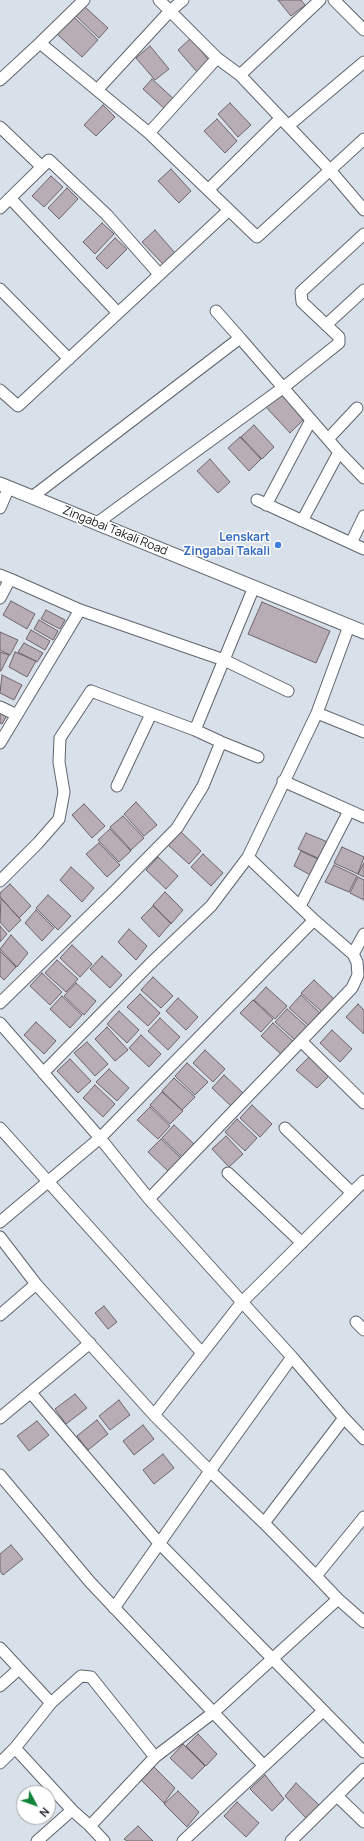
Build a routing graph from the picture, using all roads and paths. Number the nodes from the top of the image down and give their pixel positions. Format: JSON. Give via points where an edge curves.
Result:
{"nodes":[{"id":1,"x":84,"y":0,"type":"edge"},
{"id":2,"x":160,"y":0,"type":"edge"},
{"id":3,"x":183,"y":0,"type":"edge"},
{"id":4,"x":320,"y":0,"type":"edge"},
{"id":5,"x":334,"y":0,"type":"edge"},
{"id":6,"x":170,"y":11,"type":"junction"},
{"id":7,"x":364,"y":30,"type":"edge"},
{"id":8,"x":40,"y":43,"type":"junction"},
{"id":9,"x":217,"y":58,"type":"junction"},
{"id":10,"x":364,"y":62,"type":"edge"},
{"id":11,"x":240,"y":75,"type":"junction"},
{"id":12,"x":0,"y":80,"type":"edge"},
{"id":13,"x":97,"y":90,"type":"junction"},
{"id":14,"x":284,"y":122,"type":"junction"},
{"id":15,"x":0,"y":127,"type":"edge"},
{"id":16,"x":149,"y":133,"type":"junction"},
{"id":17,"x":364,"y":139,"type":"edge"},
{"id":18,"x":42,"y":167,"type":"junction"},
{"id":19,"x":330,"y":170,"type":"junction"},
{"id":20,"x":208,"y":190,"type":"junction"},
{"id":21,"x":10,"y":198,"type":"junction"},
{"id":22,"x":0,"y":208,"type":"edge"},
{"id":23,"x":229,"y":210,"type":"junction"},
{"id":24,"x":364,"y":210,"type":"edge"},
{"id":25,"x":364,"y":234,"type":"edge"},
{"id":26,"x":159,"y":274,"type":"junction"},
{"id":27,"x":0,"y":289,"type":"edge"},
{"id":28,"x":364,"y":290,"type":"edge"},
{"id":29,"x":216,"y":312,"type":"dead end"},
{"id":30,"x":118,"y":313,"type":"junction"},
{"id":31,"x":326,"y":325,"type":"junction"},
{"id":32,"x":240,"y":338,"type":"junction"},
{"id":33,"x":69,"y":359,"type":"junction"},
{"id":34,"x":284,"y":387,"type":"junction"},
{"id":35,"x":0,"y":390,"type":"edge"},
{"id":36,"x":357,"y":408,"type":"dead end"},
{"id":37,"x":311,"y":420,"type":"junction"},
{"id":38,"x":328,"y":439,"type":"junction"},
{"id":39,"x":339,"y":452,"type":"junction"},
{"id":40,"x":364,"y":478,"type":"edge"},
{"id":41,"x":4,"y":485,"type":"edge"},
{"id":42,"x":32,"y":497,"type":"junction"},
{"id":43,"x":0,"y":508,"type":"edge"},
{"id":44,"x":364,"y":516,"type":"edge"},
{"id":45,"x":302,"y":521,"type":"junction"},
{"id":46,"x":97,"y":523,"type":"junction"},
{"id":47,"x":351,"y":543,"type":"junction"},
{"id":48,"x":364,"y":549,"type":"edge"},
{"id":49,"x":5,"y":577,"type":"edge"},
{"id":50,"x":254,"y":587,"type":"junction"},
{"id":51,"x":0,"y":598,"type":"edge"},
{"id":52,"x":80,"y":610,"type":"junction"},
{"id":53,"x":349,"y":626,"type":"junction"},
{"id":54,"x":364,"y":632,"type":"edge"},
{"id":55,"x":224,"y":660,"type":"junction"},
{"id":56,"x":288,"y":691,"type":"dead end"},
{"id":57,"x":0,"y":707,"type":"edge"},
{"id":58,"x":317,"y":713,"type":"junction"},
{"id":59,"x":151,"y":714,"type":"junction"},
{"id":60,"x":17,"y":715,"type":"junction"},
{"id":61,"x":195,"y":730,"type":"junction"},
{"id":62,"x":364,"y":732,"type":"edge"},
{"id":63,"x":221,"y":742,"type":"junction"},
{"id":64,"x":0,"y":743,"type":"edge"},
{"id":65,"x":258,"y":757,"type":"dead end"},
{"id":66,"x":283,"y":781,"type":"junction"},
{"id":67,"x":117,"y":786,"type":"dead end"},
{"id":68,"x":349,"y":811,"type":"junction"},
{"id":69,"x":364,"y":817,"type":"edge"},
{"id":70,"x":248,"y":857,"type":"junction"},
{"id":71,"x":0,"y":881,"type":"edge"},
{"id":72,"x":300,"y":906,"type":"junction"},
{"id":73,"x":314,"y":920,"type":"junction"},
{"id":74,"x":364,"y":934,"type":"edge"},
{"id":75,"x":353,"y":954,"type":"junction"},
{"id":76,"x":0,"y":1003,"type":"edge"},
{"id":77,"x":0,"y":1023,"type":"edge"},
{"id":78,"x":301,"y":1041,"type":"junction"},
{"id":79,"x":43,"y":1072,"type":"junction"},
{"id":80,"x":364,"y":1103,"type":"edge"},
{"id":81,"x":0,"y":1128,"type":"edge"},
{"id":82,"x":285,"y":1128,"type":"dead end"},
{"id":83,"x":100,"y":1138,"type":"junction"},
{"id":84,"x":228,"y":1172,"type":"dead end"},
{"id":85,"x":364,"y":1180,"type":"edge"},
{"id":86,"x":48,"y":1183,"type":"junction"},
{"id":87,"x":352,"y":1193,"type":"junction"},
{"id":88,"x":149,"y":1199,"type":"junction"},
{"id":89,"x":0,"y":1222,"type":"edge"},
{"id":90,"x":0,"y":1237,"type":"edge"},
{"id":91,"x":302,"y":1243,"type":"junction"},
{"id":92,"x":36,"y":1284,"type":"junction"},
{"id":93,"x":242,"y":1302,"type":"junction"},
{"id":94,"x":0,"y":1315,"type":"edge"},
{"id":95,"x":356,"y":1322,"type":"dead end"},
{"id":96,"x":364,"y":1330,"type":"edge"},
{"id":97,"x":90,"y":1343,"type":"junction"},
{"id":98,"x":202,"y":1352,"type":"junction"},
{"id":99,"x":292,"y":1357,"type":"junction"},
{"id":100,"x":31,"y":1393,"type":"junction"},
{"id":101,"x":154,"y":1414,"type":"junction"},
{"id":102,"x":0,"y":1418,"type":"edge"},
{"id":103,"x":344,"y":1418,"type":"junction"},
{"id":104,"x":364,"y":1439,"type":"edge"},
{"id":105,"x":210,"y":1471,"type":"junction"},
{"id":106,"x":0,"y":1475,"type":"edge"},
{"id":107,"x":364,"y":1517,"type":"edge"},
{"id":108,"x":264,"y":1523,"type":"junction"},
{"id":109,"x":158,"y":1543,"type":"junction"},
{"id":110,"x":316,"y":1576,"type":"junction"},
{"id":111,"x":338,"y":1599,"type":"junction"},
{"id":112,"x":114,"y":1608,"type":"junction"},
{"id":113,"x":364,"y":1622,"type":"edge"},
{"id":114,"x":0,"y":1648,"type":"edge"},
{"id":115,"x":271,"y":1658,"type":"junction"},
{"id":116,"x":18,"y":1669,"type":"junction"},
{"id":117,"x":0,"y":1686,"type":"edge"},
{"id":118,"x":51,"y":1703,"type":"junction"},
{"id":119,"x":323,"y":1711,"type":"junction"},
{"id":120,"x":214,"y":1712,"type":"junction"},
{"id":121,"x":15,"y":1748,"type":"junction"},
{"id":122,"x":364,"y":1752,"type":"edge"},
{"id":123,"x":155,"y":1757,"type":"junction"},
{"id":124,"x":0,"y":1763,"type":"edge"},
{"id":125,"x":264,"y":1766,"type":"junction"},
{"id":126,"x":364,"y":1769,"type":"edge"},
{"id":127,"x":337,"y":1796,"type":"junction"},
{"id":128,"x":72,"y":1810,"type":"junction"},
{"id":129,"x":364,"y":1822,"type":"edge"},
{"id":130,"x":90,"y":1826,"type":"junction"},
{"id":131,"x":37,"y":1841,"type":"edge"},
{"id":132,"x":104,"y":1841,"type":"edge"},
{"id":133,"x":183,"y":1841,"type":"edge"},
{"id":134,"x":291,"y":1841,"type":"edge"}],
"edges":[{"from":1,"to":8,"type":"street"},
{"from":2,"to":6,"type":"street"},
{"from":3,"to":6,"type":"street"},
{"from":4,"to":11,"type":"street"},
{"from":5,"to":7,"type":"street"},
{"from":6,"to":9,"type":"street"},
{"from":6,"to":13,"type":"street"},
{"from":8,"to":12,"type":"street"},
{"from":8,"to":13,"type":"street"},
{"from":9,"to":11,"type":"street"},
{"from":9,"to":16,"type":"street"},
{"from":10,"to":14,"type":"street"},
{"from":11,"to":14,"type":"street"},
{"from":13,"to":16,"type":"street"},
{"from":14,"to":19,"type":"street"},
{"from":14,"to":20,"type":"street"},
{"from":15,"to":18,"type":"street"},
{"from":16,"to":20,"type":"street"},
{"from":17,"to":19,"type":"street"},
{"from":18,"to":21,"type":"street"},
{"from":18,"to":26,"type":"street","via":[[49,160],[107,215]]},
{"from":19,"to":23,"type":"street","via":[[256,237]]},
{"from":19,"to":24,"type":"street"},
{"from":20,"to":23,"type":"street"},
{"from":21,"to":22,"type":"street"},
{"from":21,"to":30,"type":"street"},
{"from":23,"to":26,"type":"street"},
{"from":25,"to":31,"type":"street","via":[[301,292],[302,302]]},
{"from":26,"to":30,"type":"street"},
{"from":27,"to":33,"type":"street"},
{"from":28,"to":31,"type":"street"},
{"from":29,"to":32,"type":"street"},
{"from":30,"to":33,"type":"street"},
{"from":31,"to":34,"type":"street","via":[[339,337],[339,343]]},
{"from":32,"to":34,"type":"street"},
{"from":32,"to":42,"type":"street"},
{"from":33,"to":35,"type":"street","via":[[18,406]]},
{"from":34,"to":37,"type":"street"},
{"from":34,"to":46,"type":"street"},
{"from":36,"to":38,"type":"street"},
{"from":37,"to":38,"type":"street"},
{"from":37,"to":45,"type":"street","via":[[262,502]]},
{"from":38,"to":39,"type":"street"},
{"from":39,"to":40,"type":"street"},
{"from":39,"to":45,"type":"street"},
{"from":41,"to":42,"type":"street","name":"Zingabai Takali Road"},
{"from":41,"to":43,"type":"street"},
{"from":42,"to":46,"type":"street","name":"Zingabai Takali Road"},
{"from":44,"to":47,"type":"street"},
{"from":45,"to":47,"type":"street"},
{"from":46,"to":50,"type":"street","name":"Zingabai Takali Road"},
{"from":47,"to":48,"type":"street"},
{"from":49,"to":51,"type":"street"},
{"from":49,"to":52,"type":"street"},
{"from":50,"to":53,"type":"street","name":"Zingabai Takali Road"},
{"from":50,"to":55,"type":"street"},
{"from":52,"to":55,"type":"street"},
{"from":52,"to":60,"type":"street"},
{"from":53,"to":54,"type":"street","name":"Zingabai Takali Road"},
{"from":53,"to":58,"type":"street"},
{"from":55,"to":56,"type":"street"},
{"from":55,"to":61,"type":"street"},
{"from":57,"to":60,"type":"street"},
{"from":58,"to":62,"type":"street"},
{"from":58,"to":66,"type":"street"},
{"from":59,"to":61,"type":"street"},
{"from":59,"to":67,"type":"street"},
{"from":59,"to":71,"type":"street","via":[[92,691],[60,738],[59,762],[64,792],[59,819]]},
{"from":60,"to":64,"type":"street"},
{"from":61,"to":63,"type":"street"},
{"from":63,"to":65,"type":"street"},
{"from":63,"to":76,"type":"street","via":[[204,786],[177,828]]},
{"from":66,"to":68,"type":"street"},
{"from":66,"to":70,"type":"street"},
{"from":68,"to":69,"type":"street"},
{"from":68,"to":72,"type":"street"},
{"from":70,"to":72,"type":"street"},
{"from":70,"to":79,"type":"street","via":[[211,906]]},
{"from":72,"to":73,"type":"street"},
{"from":73,"to":75,"type":"street"},
{"from":73,"to":83,"type":"street"},
{"from":74,"to":75,"type":"street"},
{"from":75,"to":78,"type":"street","via":[[357,962],[358,975],[352,988]]},
{"from":77,"to":79,"type":"street"},
{"from":78,"to":80,"type":"street"},
{"from":78,"to":88,"type":"street"},
{"from":79,"to":83,"type":"street"},
{"from":81,"to":86,"type":"street"},
{"from":82,"to":87,"type":"street"},
{"from":83,"to":86,"type":"street"},
{"from":83,"to":88,"type":"street"},
{"from":84,"to":91,"type":"street"},
{"from":85,"to":87,"type":"street"},
{"from":86,"to":89,"type":"street"},
{"from":86,"to":98,"type":"street"},
{"from":87,"to":91,"type":"street"},
{"from":88,"to":93,"type":"street"},
{"from":90,"to":92,"type":"street"},
{"from":91,"to":93,"type":"street"},
{"from":92,"to":94,"type":"street"},
{"from":92,"to":97,"type":"street"},
{"from":93,"to":98,"type":"street"},
{"from":93,"to":99,"type":"street"},
{"from":95,"to":96,"type":"street"},
{"from":97,"to":100,"type":"street"},
{"from":97,"to":101,"type":"street"},
{"from":98,"to":101,"type":"street"},
{"from":99,"to":103,"type":"street"},
{"from":99,"to":105,"type":"street"},
{"from":100,"to":102,"type":"street"},
{"from":100,"to":109,"type":"street"},
{"from":101,"to":105,"type":"street"},
{"from":103,"to":104,"type":"street"},
{"from":103,"to":108,"type":"street"},
{"from":105,"to":108,"type":"street"},
{"from":105,"to":109,"type":"street"},
{"from":106,"to":112,"type":"street"},
{"from":107,"to":110,"type":"street"},
{"from":108,"to":110,"type":"street"},
{"from":109,"to":112,"type":"street"},
{"from":109,"to":115,"type":"street"},
{"from":110,"to":111,"type":"street"},
{"from":111,"to":113,"type":"street"},
{"from":111,"to":115,"type":"street"},
{"from":112,"to":120,"type":"street"},
{"from":114,"to":116,"type":"street"},
{"from":115,"to":119,"type":"street"},
{"from":115,"to":120,"type":"street"},
{"from":116,"to":117,"type":"street"},
{"from":116,"to":118,"type":"street"},
{"from":118,"to":121,"type":"street"},
{"from":118,"to":123,"type":"street","via":[[80,1676],[91,1677]]},
{"from":119,"to":122,"type":"street"},
{"from":119,"to":125,"type":"street"},
{"from":120,"to":123,"type":"street"},
{"from":120,"to":125,"type":"street"},
{"from":121,"to":124,"type":"street"},
{"from":121,"to":128,"type":"street"},
{"from":123,"to":130,"type":"street"},
{"from":125,"to":133,"type":"street"},
{"from":126,"to":127,"type":"street"},
{"from":127,"to":129,"type":"street"},
{"from":127,"to":134,"type":"street"},
{"from":128,"to":130,"type":"street"},
{"from":128,"to":131,"type":"street"},
{"from":130,"to":132,"type":"street"}]}
